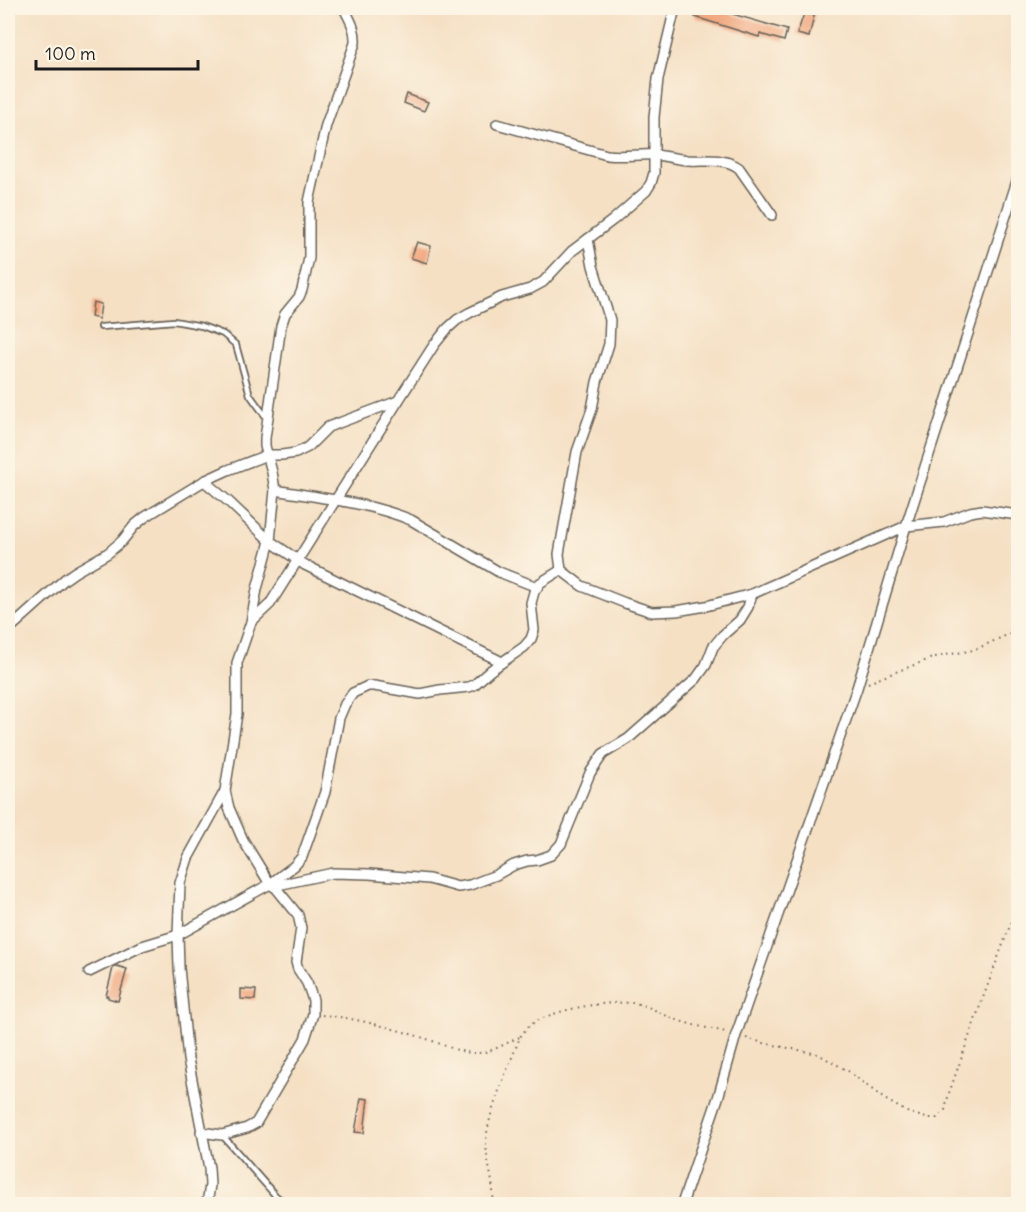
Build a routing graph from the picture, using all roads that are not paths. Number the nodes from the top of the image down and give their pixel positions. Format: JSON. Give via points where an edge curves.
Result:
{"nodes":[{"id":1,"x":344,"y":8,"type":"edge"},
{"id":2,"x":675,"y":8,"type":"edge"},
{"id":3,"x":497,"y":124,"type":"dead end"},
{"id":4,"x":654,"y":155,"type":"junction"},
{"id":5,"x":1018,"y":178,"type":"edge"},
{"id":6,"x":772,"y":215,"type":"dead end"},
{"id":7,"x":588,"y":240,"type":"junction"},
{"id":8,"x":101,"y":327,"type":"dead end"},
{"id":9,"x":398,"y":400,"type":"junction"},
{"id":10,"x":267,"y":419,"type":"junction"},
{"id":11,"x":267,"y":455,"type":"junction"},
{"id":12,"x":204,"y":481,"type":"junction"},
{"id":13,"x":274,"y":490,"type":"junction"},
{"id":14,"x":337,"y":500,"type":"junction"},
{"id":15,"x":1018,"y":515,"type":"edge"},
{"id":16,"x":906,"y":526,"type":"junction"},
{"id":17,"x":270,"y":540,"type":"junction"},
{"id":18,"x":298,"y":561,"type":"junction"},
{"id":19,"x":561,"y":570,"type":"junction"},
{"id":20,"x":537,"y":587,"type":"junction"},
{"id":21,"x":752,"y":594,"type":"junction"},
{"id":22,"x":251,"y":622,"type":"junction"},
{"id":23,"x":8,"y":630,"type":"edge"},
{"id":24,"x":502,"y":662,"type":"junction"},
{"id":25,"x":225,"y":791,"type":"junction"},
{"id":26,"x":271,"y":885,"type":"junction"},
{"id":27,"x":178,"y":934,"type":"junction"},
{"id":28,"x":89,"y":972,"type":"dead end"},
{"id":29,"x":201,"y":1132,"type":"junction"},
{"id":30,"x":222,"y":1135,"type":"junction"},
{"id":31,"x":207,"y":1204,"type":"edge"},
{"id":32,"x":286,"y":1204,"type":"edge"},
{"id":33,"x":682,"y":1204,"type":"edge"}],
"edges":[{"from":1,"to":10,"type":"street","via":[[353,24],[355,43],[326,124],[309,202],[306,274],[299,297],[281,326]]},
{"from":2,"to":4,"type":"street","via":[[658,79]]},
{"from":3,"to":4,"type":"street","via":[[607,155]]},
{"from":4,"to":6,"type":"street","via":[[732,163]]},
{"from":4,"to":7,"type":"street","via":[[654,173],[646,190]]},
{"from":5,"to":16,"type":"street"},
{"from":7,"to":9,"type":"street","via":[[530,290],[502,297],[457,320],[434,345]]},
{"from":7,"to":19,"type":"street","via":[[610,320],[609,344],[577,453],[559,554]]},
{"from":8,"to":10,"type":"lane","via":[[174,321],[224,334],[236,345],[250,395]]},
{"from":9,"to":11,"type":"street","via":[[328,427],[296,453]]},
{"from":9,"to":14,"type":"street"},
{"from":10,"to":11,"type":"street"},
{"from":11,"to":12,"type":"street"},
{"from":11,"to":13,"type":"street"},
{"from":12,"to":17,"type":"street"},
{"from":12,"to":23,"type":"street","via":[[145,517],[108,553],[65,579]]},
{"from":13,"to":14,"type":"street"},
{"from":13,"to":17,"type":"street"},
{"from":14,"to":18,"type":"street"},
{"from":14,"to":20,"type":"street","via":[[411,519],[499,572]]},
{"from":15,"to":16,"type":"street","via":[[982,510],[944,522]]},
{"from":16,"to":21,"type":"street"},
{"from":16,"to":33,"type":"street","via":[[857,688],[736,1035]]},
{"from":17,"to":18,"type":"street"},
{"from":17,"to":22,"type":"street"},
{"from":18,"to":22,"type":"street","via":[[270,604]]},
{"from":18,"to":24,"type":"street"},
{"from":19,"to":20,"type":"street"},
{"from":19,"to":21,"type":"street","via":[[582,586],[652,612],[706,606]]},
{"from":20,"to":24,"type":"street","via":[[531,603],[531,639]]},
{"from":21,"to":26,"type":"street","via":[[740,620],[713,647],[696,679],[628,739],[603,754],[590,773],[561,844],[551,855],[458,887],[429,879],[333,873]]},
{"from":22,"to":25,"type":"street","via":[[237,663],[237,714]]},
{"from":24,"to":26,"type":"street","via":[[469,687],[420,694],[374,686],[353,693],[339,718],[325,792],[302,857]]},
{"from":25,"to":26,"type":"street","via":[[243,840]]},
{"from":25,"to":27,"type":"street","via":[[185,867],[180,883]]},
{"from":26,"to":27,"type":"street"},
{"from":26,"to":30,"type":"street","via":[[300,921],[296,962],[313,999],[313,1014],[305,1039],[256,1123]]},
{"from":27,"to":28,"type":"street","via":[[142,946]]},
{"from":27,"to":29,"type":"street","via":[[188,1059]]},
{"from":29,"to":30,"type":"street"},
{"from":29,"to":31,"type":"street","via":[[209,1168]]},
{"from":30,"to":32,"type":"lane"}]}
